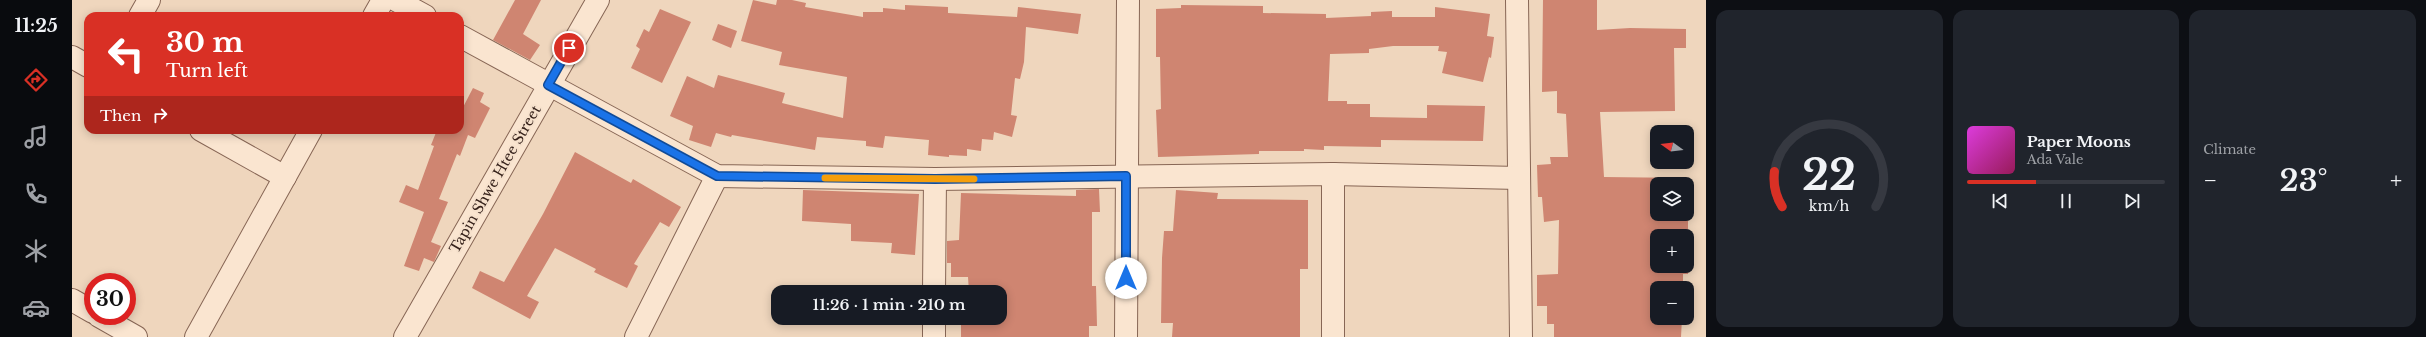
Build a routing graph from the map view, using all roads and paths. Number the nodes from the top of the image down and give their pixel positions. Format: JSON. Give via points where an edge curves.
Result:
{"nodes":[{"id":1,"x":149,"y":0,"type":"edge"},
{"id":2,"x":383,"y":0,"type":"edge"},
{"id":3,"x":396,"y":0,"type":"edge"},
{"id":4,"x":598,"y":0,"type":"edge"},
{"id":5,"x":1128,"y":0,"type":"edge"},
{"id":6,"x":1517,"y":0,"type":"edge"},
{"id":7,"x":142,"y":12,"type":"edge"},
{"id":8,"x":376,"y":12,"type":"edge"},
{"id":9,"x":417,"y":12,"type":"edge"},
{"id":10,"x":464,"y":38,"type":"edge"},
{"id":11,"x":72,"y":58,"type":"edge"},
{"id":12,"x":84,"y":64,"type":"edge"},
{"id":13,"x":548,"y":85,"type":"junction"},
{"id":14,"x":209,"y":134,"type":"edge"},
{"id":15,"x":309,"y":134,"type":"edge"},
{"id":16,"x":1333,"y":174,"type":"junction"},
{"id":17,"x":717,"y":176,"type":"junction"},
{"id":18,"x":1126,"y":176,"type":"junction"},
{"id":19,"x":285,"y":177,"type":"junction"},
{"id":20,"x":1519,"y":178,"type":"junction"},
{"id":21,"x":935,"y":179,"type":"junction"},
{"id":22,"x":934,"y":285,"type":"edge"},
{"id":23,"x":72,"y":300,"type":"edge"},
{"id":24,"x":84,"y":307,"type":"edge"},
{"id":25,"x":115,"y":325,"type":"edge"},
{"id":26,"x":934,"y":325,"type":"edge"},
{"id":27,"x":136,"y":337,"type":"edge"},
{"id":28,"x":196,"y":337,"type":"edge"},
{"id":29,"x":405,"y":337,"type":"edge"},
{"id":30,"x":636,"y":337,"type":"edge"},
{"id":31,"x":934,"y":337,"type":"edge"},
{"id":32,"x":1126,"y":337,"type":"edge"},
{"id":33,"x":1333,"y":337,"type":"edge"},
{"id":34,"x":1521,"y":337,"type":"edge"}],
"edges":[{"from":1,"to":7,"type":"street"},
{"from":2,"to":8,"type":"street"},
{"from":3,"to":9,"type":"street"},
{"from":4,"to":13,"type":"street","name":"Tapin Shwe Htee Street"},
{"from":5,"to":18,"type":"street"},
{"from":6,"to":20,"type":"street"},
{"from":10,"to":13,"type":"street"},
{"from":11,"to":12,"type":"street"},
{"from":13,"to":17,"type":"street"},
{"from":13,"to":29,"type":"street","name":"Tapin Shwe Htee Street"},
{"from":14,"to":19,"type":"street"},
{"from":15,"to":19,"type":"street"},
{"from":16,"to":18,"type":"street"},
{"from":16,"to":20,"type":"street"},
{"from":16,"to":33,"type":"street"},
{"from":17,"to":21,"type":"street"},
{"from":17,"to":30,"type":"street"},
{"from":18,"to":21,"type":"street"},
{"from":18,"to":32,"type":"street"},
{"from":19,"to":28,"type":"street"},
{"from":20,"to":34,"type":"street"},
{"from":21,"to":22,"type":"street"},
{"from":23,"to":24,"type":"street"},
{"from":25,"to":27,"type":"street"},
{"from":26,"to":31,"type":"street"}]}
